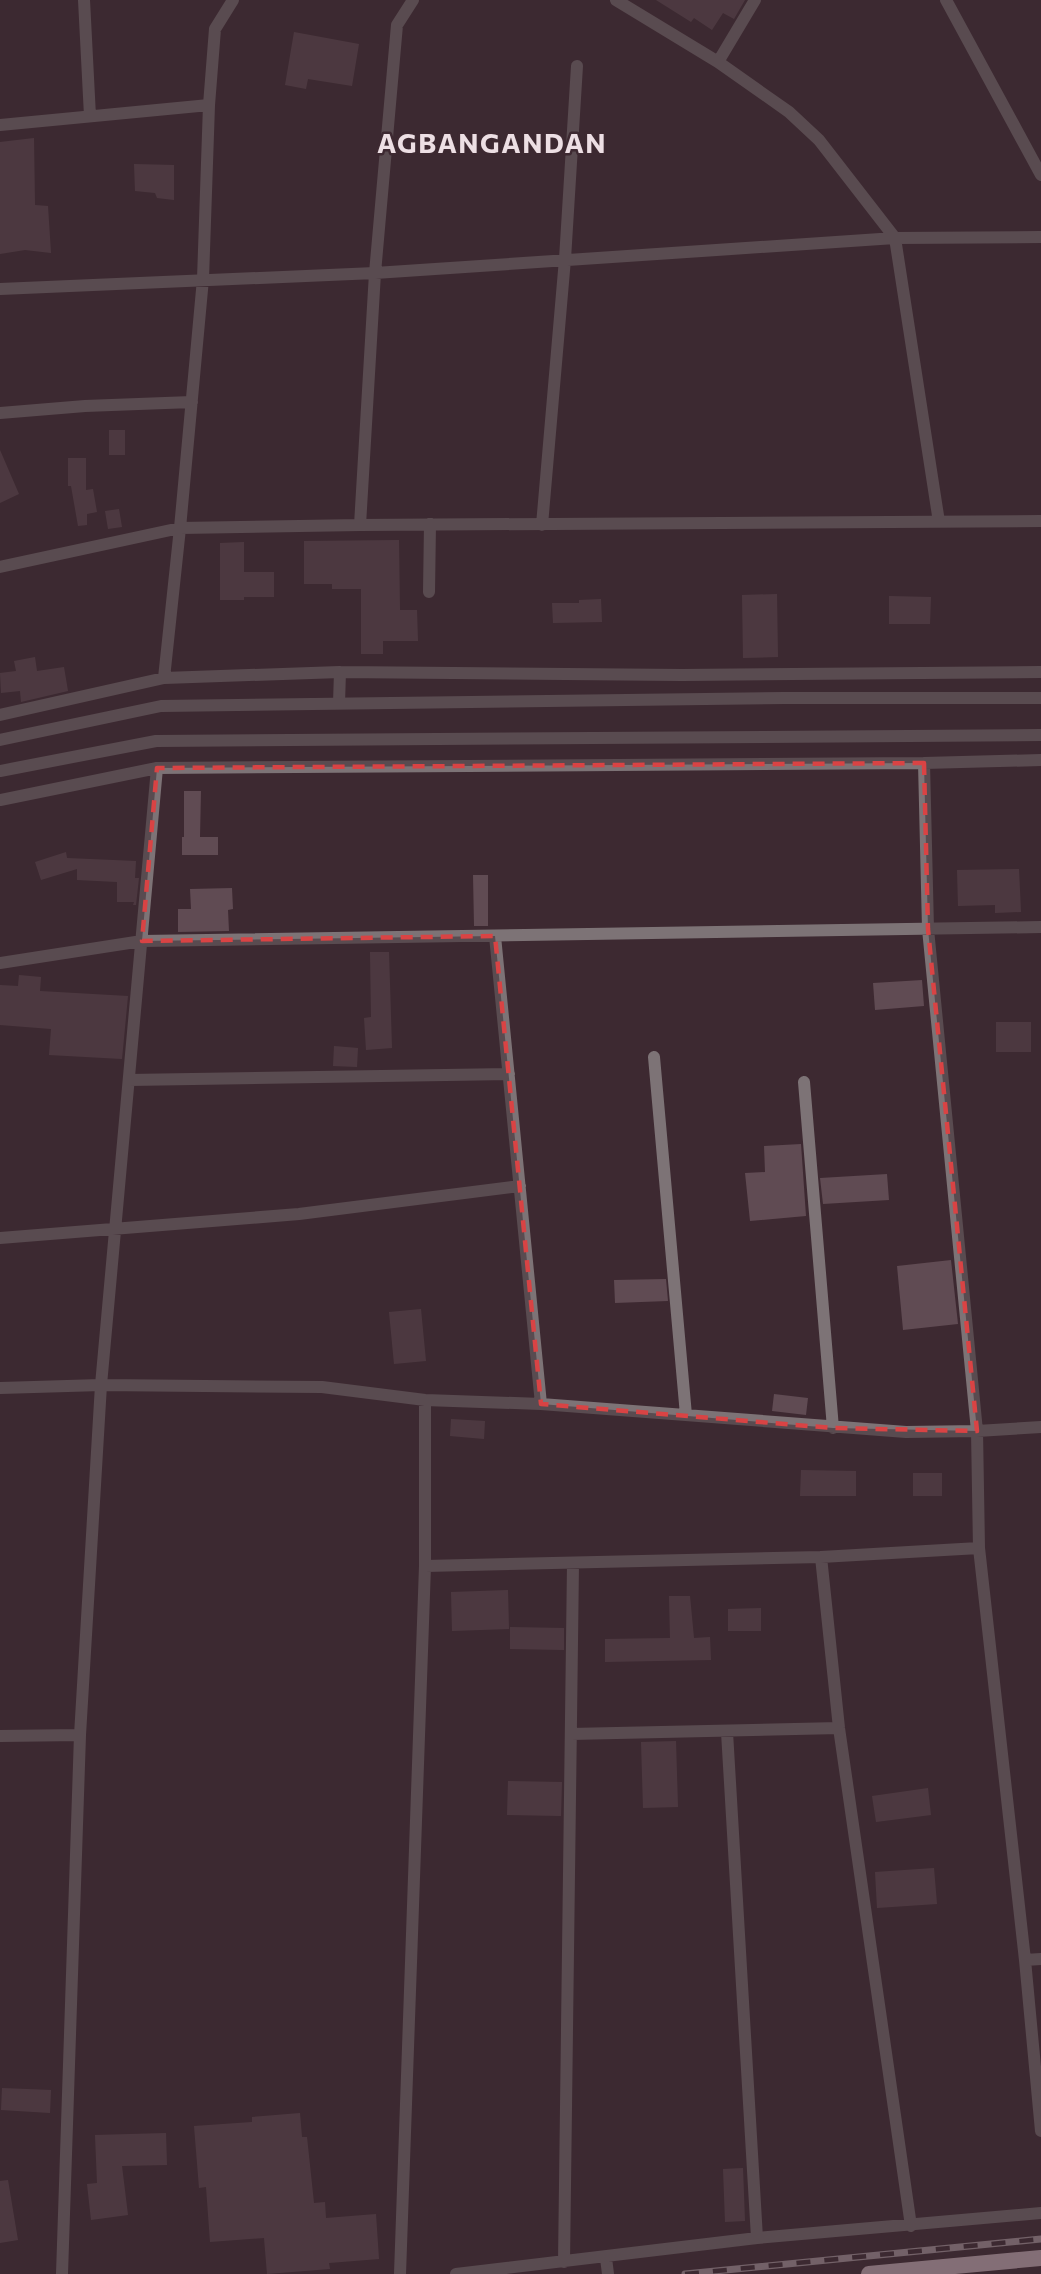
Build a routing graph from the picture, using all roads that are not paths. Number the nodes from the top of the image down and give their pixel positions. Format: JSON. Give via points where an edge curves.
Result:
{"nodes":[{"id":1,"x":84,"y":0,"type":"edge"},
{"id":2,"x":233,"y":0,"type":"edge"},
{"id":3,"x":413,"y":0,"type":"edge"},
{"id":4,"x":616,"y":0,"type":"edge"},
{"id":5,"x":755,"y":0,"type":"edge"},
{"id":6,"x":946,"y":0,"type":"edge"},
{"id":7,"x":718,"y":62,"type":"junction"},
{"id":8,"x":577,"y":66,"type":"dead end"},
{"id":9,"x":210,"y":105,"type":"junction"},
{"id":10,"x":90,"y":116,"type":"junction"},
{"id":11,"x":0,"y":125,"type":"edge"},
{"id":12,"x":1041,"y":175,"type":"edge"},
{"id":13,"x":1041,"y":237,"type":"edge"},
{"id":14,"x":896,"y":238,"type":"junction"},
{"id":15,"x":565,"y":260,"type":"junction"},
{"id":16,"x":375,"y":273,"type":"junction"},
{"id":17,"x":203,"y":279,"type":"junction"},
{"id":18,"x":0,"y":289,"type":"edge"},
{"id":19,"x":192,"y":402,"type":"junction"},
{"id":20,"x":0,"y":413,"type":"edge"},
{"id":21,"x":1041,"y":521,"type":"edge"},
{"id":22,"x":939,"y":522,"type":"junction"},
{"id":23,"x":430,"y":524,"type":"junction"},
{"id":24,"x":360,"y":525,"type":"junction"},
{"id":25,"x":542,"y":525,"type":"junction"},
{"id":26,"x":180,"y":528,"type":"junction"},
{"id":27,"x":0,"y":567,"type":"edge"},
{"id":28,"x":429,"y":592,"type":"dead end"},
{"id":29,"x":340,"y":672,"type":"junction"},
{"id":30,"x":1041,"y":672,"type":"edge"},
{"id":31,"x":164,"y":678,"type":"junction"},
{"id":32,"x":1041,"y":698,"type":"edge"},
{"id":33,"x":339,"y":702,"type":"junction"},
{"id":34,"x":0,"y":715,"type":"edge"},
{"id":35,"x":1041,"y":735,"type":"edge"},
{"id":36,"x":0,"y":740,"type":"edge"},
{"id":37,"x":1041,"y":760,"type":"edge"},
{"id":38,"x":924,"y":763,"type":"junction"},
{"id":39,"x":157,"y":768,"type":"junction"},
{"id":40,"x":0,"y":771,"type":"edge"},
{"id":41,"x":0,"y":800,"type":"edge"},
{"id":42,"x":1041,"y":927,"type":"edge"},
{"id":43,"x":928,"y":929,"type":"junction"},
{"id":44,"x":495,"y":936,"type":"junction"},
{"id":45,"x":142,"y":941,"type":"junction"},
{"id":46,"x":0,"y":963,"type":"edge"},
{"id":47,"x":654,"y":1057,"type":"dead end"},
{"id":48,"x":509,"y":1074,"type":"junction"},
{"id":49,"x":129,"y":1080,"type":"junction"},
{"id":50,"x":804,"y":1082,"type":"dead end"},
{"id":51,"x":520,"y":1186,"type":"junction"},
{"id":52,"x":115,"y":1229,"type":"junction"},
{"id":53,"x":0,"y":1238,"type":"edge"},
{"id":54,"x":101,"y":1385,"type":"junction"},
{"id":55,"x":0,"y":1388,"type":"edge"},
{"id":56,"x":425,"y":1400,"type":"junction"},
{"id":57,"x":541,"y":1404,"type":"junction"},
{"id":58,"x":686,"y":1415,"type":"junction"},
{"id":59,"x":1041,"y":1427,"type":"edge"},
{"id":60,"x":833,"y":1428,"type":"junction"},
{"id":61,"x":977,"y":1431,"type":"junction"},
{"id":62,"x":979,"y":1548,"type":"junction"},
{"id":63,"x":821,"y":1557,"type":"junction"},
{"id":64,"x":573,"y":1564,"type":"junction"},
{"id":65,"x":425,"y":1566,"type":"junction"},
{"id":66,"x":839,"y":1728,"type":"junction"},
{"id":67,"x":727,"y":1732,"type":"junction"},
{"id":68,"x":571,"y":1734,"type":"junction"},
{"id":69,"x":80,"y":1735,"type":"junction"},
{"id":70,"x":0,"y":1736,"type":"edge"},
{"id":71,"x":1041,"y":1959,"type":"edge"},
{"id":72,"x":1025,"y":1960,"type":"junction"},
{"id":73,"x":1041,"y":2131,"type":"edge"},
{"id":74,"x":1041,"y":2212,"type":"edge"},
{"id":75,"x":910,"y":2226,"type":"junction"},
{"id":76,"x":757,"y":2238,"type":"junction"},
{"id":77,"x":606,"y":2258,"type":"junction"},
{"id":78,"x":1041,"y":2258,"type":"edge"},
{"id":79,"x":564,"y":2262,"type":"junction"},
{"id":80,"x":62,"y":2274,"type":"edge"},
{"id":81,"x":400,"y":2274,"type":"edge"},
{"id":82,"x":456,"y":2274,"type":"edge"},
{"id":83,"x":608,"y":2274,"type":"edge"},
{"id":84,"x":869,"y":2274,"type":"edge"}],
"edges":[{"from":1,"to":10,"type":"street"},
{"from":2,"to":9,"type":"street","via":[[215,29]]},
{"from":3,"to":16,"type":"street","via":[[398,25]]},
{"from":4,"to":7,"type":"street"},
{"from":5,"to":7,"type":"street"},
{"from":6,"to":12,"type":"street"},
{"from":7,"to":14,"type":"street","via":[[789,112],[819,140]]},
{"from":8,"to":15,"type":"street"},
{"from":9,"to":10,"type":"street"},
{"from":9,"to":17,"type":"street"},
{"from":10,"to":11,"type":"street"},
{"from":13,"to":14,"type":"street"},
{"from":14,"to":15,"type":"street"},
{"from":14,"to":22,"type":"street"},
{"from":15,"to":16,"type":"street"},
{"from":15,"to":25,"type":"street"},
{"from":16,"to":17,"type":"street"},
{"from":16,"to":24,"type":"street"},
{"from":17,"to":18,"type":"street"},
{"from":17,"to":19,"type":"street"},
{"from":19,"to":20,"type":"street"},
{"from":19,"to":26,"type":"street"},
{"from":21,"to":22,"type":"street"},
{"from":22,"to":25,"type":"street"},
{"from":23,"to":24,"type":"street"},
{"from":23,"to":25,"type":"street"},
{"from":23,"to":28,"type":"street"},
{"from":24,"to":26,"type":"street"},
{"from":26,"to":27,"type":"street"},
{"from":26,"to":31,"type":"street"},
{"from":29,"to":30,"type":"street"},
{"from":29,"to":31,"type":"street"},
{"from":29,"to":33,"type":"street"},
{"from":31,"to":34,"type":"street"},
{"from":32,"to":33,"type":"street"},
{"from":33,"to":36,"type":"street","via":[[161,706]]},
{"from":35,"to":40,"type":"street","via":[[156,741]]},
{"from":37,"to":38,"type":"street"},
{"from":38,"to":39,"type":"street"},
{"from":38,"to":43,"type":"street"},
{"from":39,"to":41,"type":"street"},
{"from":39,"to":45,"type":"street"},
{"from":42,"to":43,"type":"street"},
{"from":43,"to":44,"type":"street"},
{"from":43,"to":61,"type":"street"},
{"from":44,"to":45,"type":"street"},
{"from":44,"to":48,"type":"street"},
{"from":45,"to":46,"type":"street"},
{"from":45,"to":49,"type":"street"},
{"from":47,"to":58,"type":"street"},
{"from":48,"to":49,"type":"street"},
{"from":48,"to":51,"type":"street"},
{"from":49,"to":52,"type":"street"},
{"from":50,"to":60,"type":"street"},
{"from":51,"to":52,"type":"street","via":[[299,1214]]},
{"from":51,"to":57,"type":"street"},
{"from":52,"to":53,"type":"street"},
{"from":52,"to":54,"type":"street"},
{"from":54,"to":55,"type":"street"},
{"from":54,"to":56,"type":"street","via":[[322,1387]]},
{"from":54,"to":69,"type":"street"},
{"from":56,"to":57,"type":"street"},
{"from":56,"to":65,"type":"street"},
{"from":57,"to":58,"type":"street"},
{"from":58,"to":60,"type":"street"},
{"from":59,"to":61,"type":"street"},
{"from":60,"to":61,"type":"street"},
{"from":61,"to":62,"type":"street"},
{"from":62,"to":63,"type":"street"},
{"from":62,"to":72,"type":"street"},
{"from":63,"to":64,"type":"street"},
{"from":63,"to":66,"type":"street"},
{"from":64,"to":65,"type":"street"},
{"from":64,"to":68,"type":"street"},
{"from":65,"to":81,"type":"street"},
{"from":66,"to":67,"type":"street"},
{"from":66,"to":75,"type":"street"},
{"from":67,"to":68,"type":"street"},
{"from":67,"to":76,"type":"street"},
{"from":68,"to":79,"type":"street"},
{"from":69,"to":70,"type":"street"},
{"from":69,"to":80,"type":"street"},
{"from":71,"to":72,"type":"street"},
{"from":72,"to":73,"type":"street"},
{"from":74,"to":75,"type":"street"},
{"from":75,"to":76,"type":"street"},
{"from":76,"to":77,"type":"street"},
{"from":77,"to":79,"type":"street"},
{"from":77,"to":83,"type":"street"},
{"from":78,"to":84,"type":"highway"},
{"from":79,"to":82,"type":"street"}]}
